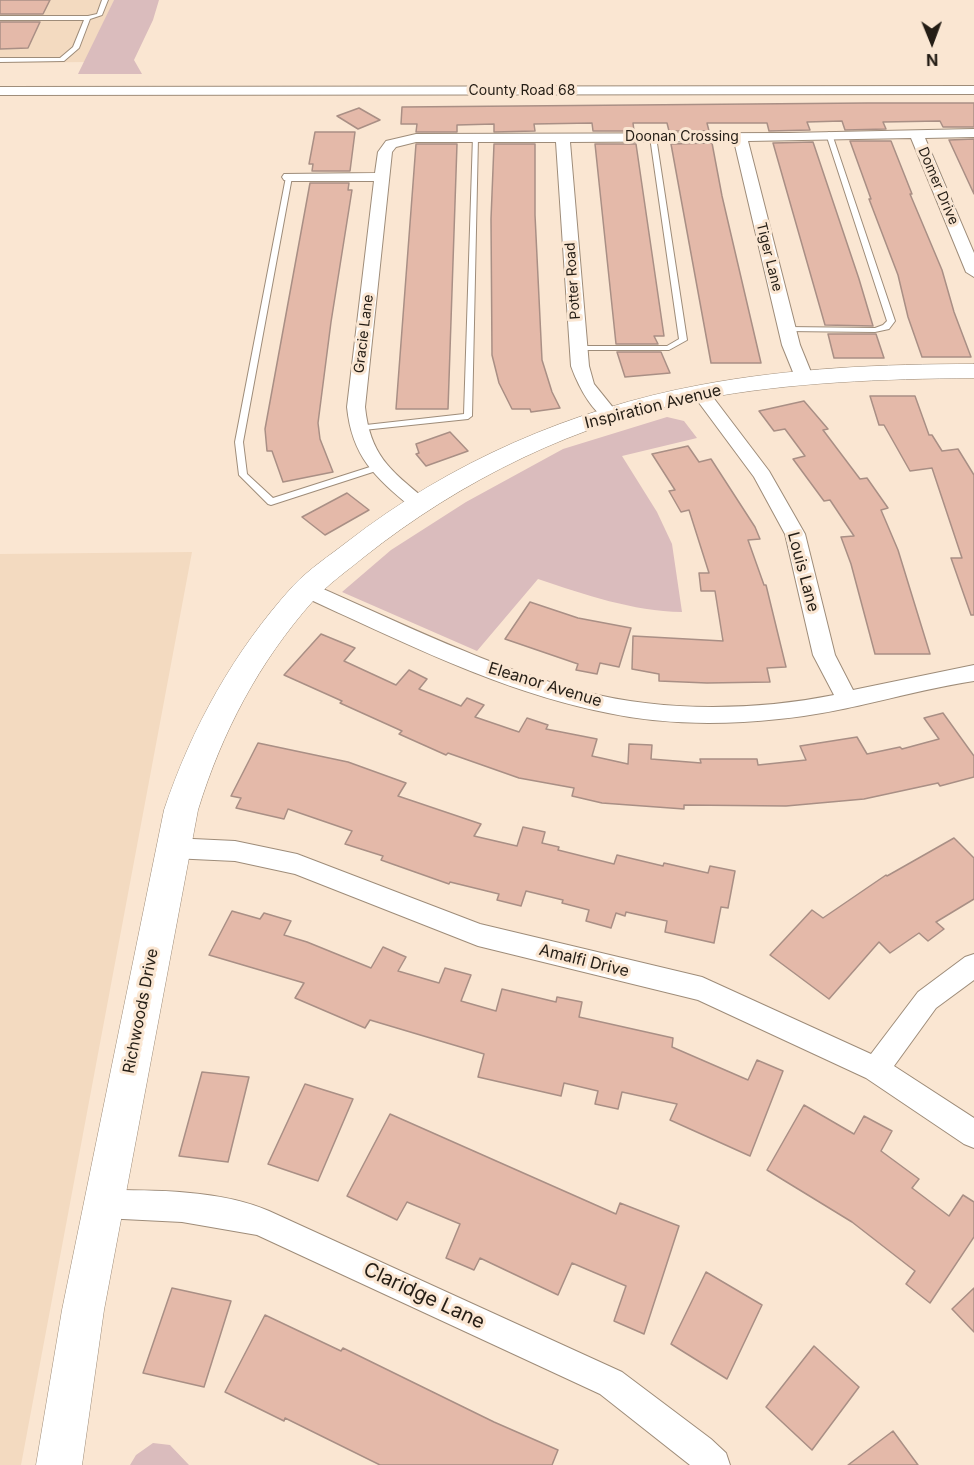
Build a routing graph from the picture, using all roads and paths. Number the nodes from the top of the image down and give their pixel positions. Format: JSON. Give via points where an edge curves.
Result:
{"nodes":[{"id":1,"x":105,"y":0,"type":"edge"},
{"id":2,"x":0,"y":18,"type":"edge"},
{"id":3,"x":88,"y":18,"type":"junction"},
{"id":4,"x":0,"y":60,"type":"edge"},
{"id":5,"x":0,"y":83,"type":"edge"},
{"id":6,"x":974,"y":90,"type":"edge"},
{"id":7,"x":0,"y":91,"type":"edge"},
{"id":8,"x":71,"y":91,"type":"junction"},
{"id":9,"x":974,"y":133,"type":"edge"},
{"id":10,"x":829,"y":134,"type":"junction"},
{"id":11,"x":916,"y":134,"type":"junction"},
{"id":12,"x":740,"y":136,"type":"junction"},
{"id":13,"x":475,"y":137,"type":"junction"},
{"id":14,"x":564,"y":137,"type":"junction"},
{"id":15,"x":653,"y":137,"type":"junction"},
{"id":16,"x":391,"y":144,"type":"joint"},
{"id":17,"x":289,"y":177,"type":"joint"},
{"id":18,"x":382,"y":177,"type":"junction"},
{"id":19,"x":974,"y":272,"type":"edge"},
{"id":20,"x":787,"y":329,"type":"junction"},
{"id":21,"x":577,"y":348,"type":"junction"},
{"id":22,"x":974,"y":371,"type":"edge"},
{"id":23,"x":804,"y":376,"type":"junction"},
{"id":24,"x":700,"y":392,"type":"junction"},
{"id":25,"x":610,"y":416,"type":"junction"},
{"id":26,"x":357,"y":429,"type":"junction"},
{"id":27,"x":376,"y":468,"type":"junction"},
{"id":28,"x":418,"y":503,"type":"junction"},
{"id":29,"x":307,"y":590,"type":"junction"},
{"id":30,"x":974,"y":673,"type":"edge"},
{"id":31,"x":848,"y":701,"type":"junction"},
{"id":32,"x":172,"y":848,"type":"junction"},
{"id":33,"x":974,"y":965,"type":"edge"},
{"id":34,"x":876,"y":1069,"type":"junction"},
{"id":35,"x":974,"y":1134,"type":"edge"},
{"id":36,"x":104,"y":1204,"type":"junction"},
{"id":37,"x":59,"y":1465,"type":"edge"},
{"id":38,"x":714,"y":1465,"type":"edge"}],
"edges":[{"from":1,"to":3,"type":"lane","via":[[99,15]]},
{"from":2,"to":3,"type":"lane"},
{"from":3,"to":4,"type":"lane","via":[[76,48],[62,60]]},
{"from":5,"to":8,"type":"street","name":"County Road 68"},
{"from":6,"to":8,"type":"street","name":"County Road 68"},
{"from":7,"to":8,"type":"street","name":"County Road 68"},
{"from":9,"to":11,"type":"street","name":"Doonan Crossing"},
{"from":10,"to":11,"type":"street","name":"Doonan Crossing"},
{"from":10,"to":12,"type":"street","name":"Doonan Crossing"},
{"from":10,"to":20,"type":"lane","via":[[891,321],[875,330]]},
{"from":11,"to":19,"type":"street","name":"Domer Drive"},
{"from":12,"to":15,"type":"street","name":"Doonan Crossing"},
{"from":12,"to":20,"type":"street","name":"Tiger Lane"},
{"from":13,"to":14,"type":"street","name":"Doonan Crossing"},
{"from":13,"to":16,"type":"street","name":"Doonan Crossing","via":[[410,138]]},
{"from":13,"to":26,"type":"lane","via":[[468,416]]},
{"from":14,"to":15,"type":"street","name":"Doonan Crossing"},
{"from":14,"to":21,"type":"street","name":"Potter Road"},
{"from":15,"to":21,"type":"lane","via":[[683,340],[669,348]]},
{"from":16,"to":18,"type":"street","name":"Gracie Lane","via":[[385,152]]},
{"from":17,"to":18,"type":"street"},
{"from":17,"to":27,"type":"lane","via":[[238,442],[243,475],[271,502]]},
{"from":18,"to":26,"type":"street","name":"Gracie Lane","via":[[356,406]]},
{"from":20,"to":23,"type":"street","name":"Tiger Lane"},
{"from":21,"to":25,"type":"street","name":"Potter Road","via":[[586,385]]},
{"from":22,"to":23,"type":"street","name":"Inspiration Avenue"},
{"from":23,"to":24,"type":"street","name":"Inspiration Avenue"},
{"from":24,"to":25,"type":"street","name":"Inspiration Avenue"},
{"from":24,"to":31,"type":"street","name":"Louis Lane","via":[[762,475],[795,534],[824,655]]},
{"from":25,"to":28,"type":"street","name":"Inspiration Avenue","via":[[509,454]]},
{"from":26,"to":27,"type":"street","name":"Gracie Lane"},
{"from":27,"to":28,"type":"street","name":"Gracie Lane"},
{"from":28,"to":29,"type":"street","name":"Inspiration Avenue","via":[[365,540]]},
{"from":29,"to":31,"type":"street","name":"Eleanor Avenue","via":[[493,672],[586,701],[646,711],[715,715]]},
{"from":29,"to":32,"type":"street","name":"Richwoods Drive","via":[[228,694],[190,779]]},
{"from":30,"to":31,"type":"street","name":"Eleanor Avenue"},
{"from":32,"to":34,"type":"street","name":"Amalfi Drive","via":[[235,851],[297,864],[478,935],[702,989]]},
{"from":32,"to":36,"type":"street","name":"Richwoods Drive"},
{"from":33,"to":34,"type":"street","via":[[927,1000]]},
{"from":34,"to":35,"type":"street","name":"Amalfi Drive"},
{"from":36,"to":37,"type":"street","name":"Richwoods Drive"},
{"from":36,"to":38,"type":"street","name":"Claridge Lane","via":[[212,1209],[260,1221],[611,1383]]}]}
